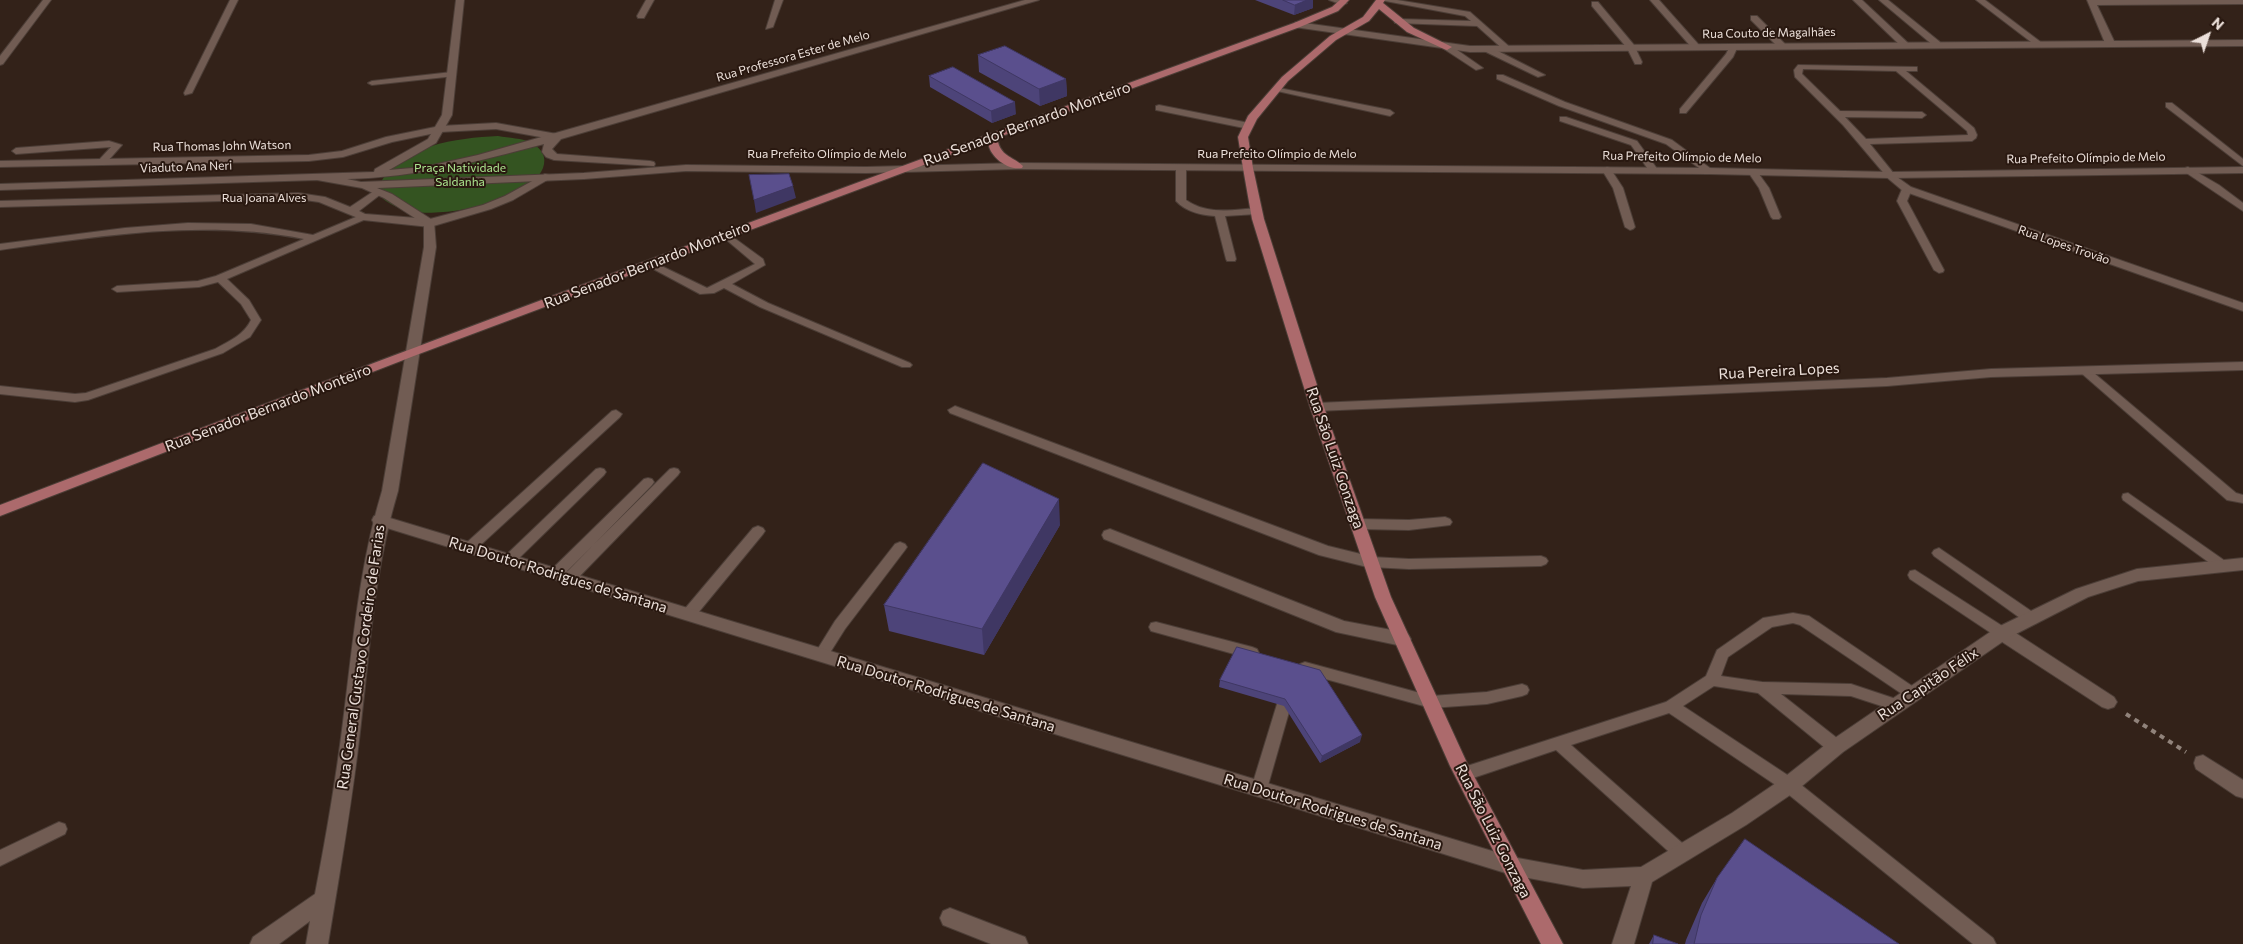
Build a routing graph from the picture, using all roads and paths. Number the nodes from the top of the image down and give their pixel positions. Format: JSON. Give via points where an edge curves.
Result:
{"nodes":[{"id":1,"x":47,"y":0,"type":"edge"},
{"id":2,"x":234,"y":0,"type":"edge"},
{"id":3,"x":460,"y":0,"type":"edge"},
{"id":4,"x":650,"y":0,"type":"edge"},
{"id":5,"x":780,"y":0,"type":"edge"},
{"id":6,"x":1035,"y":0,"type":"edge"},
{"id":7,"x":1333,"y":0,"type":"edge"},
{"id":8,"x":1654,"y":0,"type":"edge"},
{"id":9,"x":1856,"y":0,"type":"edge"},
{"id":10,"x":1883,"y":0,"type":"edge"},
{"id":11,"x":1980,"y":0,"type":"edge"},
{"id":12,"x":1344,"y":1,"type":"edge"},
{"id":13,"x":1382,"y":1,"type":"edge"},
{"id":14,"x":2091,"y":1,"type":"edge"},
{"id":15,"x":2243,"y":1,"type":"edge"},
{"id":16,"x":1595,"y":4,"type":"dead end"},
{"id":17,"x":641,"y":16,"type":"dead end"},
{"id":18,"x":1754,"y":18,"type":"dead end"},
{"id":19,"x":1398,"y":21,"type":"junction"},
{"id":20,"x":1478,"y":24,"type":"junction"},
{"id":21,"x":1297,"y":25,"type":"junction"},
{"id":22,"x":769,"y":27,"type":"dead end"},
{"id":23,"x":1345,"y":30,"type":"junction"},
{"id":24,"x":2110,"y":43,"type":"junction"},
{"id":25,"x":2243,"y":43,"type":"edge"},
{"id":26,"x":1937,"y":44,"type":"junction"},
{"id":27,"x":2038,"y":44,"type":"junction"},
{"id":28,"x":1905,"y":45,"type":"junction"},
{"id":29,"x":1734,"y":46,"type":"junction"},
{"id":30,"x":1782,"y":46,"type":"junction"},
{"id":31,"x":1446,"y":47,"type":"junction"},
{"id":32,"x":1696,"y":47,"type":"junction"},
{"id":33,"x":1631,"y":48,"type":"junction"},
{"id":34,"x":1487,"y":49,"type":"junction"},
{"id":35,"x":1508,"y":49,"type":"junction"},
{"id":36,"x":0,"y":62,"type":"edge"},
{"id":37,"x":1638,"y":62,"type":"dead end"},
{"id":38,"x":1479,"y":68,"type":"dead end"},
{"id":39,"x":1898,"y":69,"type":"junction"},
{"id":40,"x":1914,"y":69,"type":"dead end"},
{"id":41,"x":452,"y":74,"type":"junction"},
{"id":42,"x":1541,"y":75,"type":"dead end"},
{"id":43,"x":1500,"y":77,"type":"dead end"},
{"id":44,"x":372,"y":83,"type":"dead end"},
{"id":45,"x":1277,"y":89,"type":"junction"},
{"id":46,"x":188,"y":92,"type":"dead end"},
{"id":47,"x":2169,"y":105,"type":"dead end"},
{"id":48,"x":1159,"y":108,"type":"dead end"},
{"id":49,"x":1683,"y":112,"type":"dead end"},
{"id":50,"x":1390,"y":113,"type":"dead end"},
{"id":51,"x":1839,"y":114,"type":"junction"},
{"id":52,"x":1922,"y":115,"type":"dead end"},
{"id":53,"x":1563,"y":119,"type":"dead end"},
{"id":54,"x":1248,"y":126,"type":"junction"},
{"id":55,"x":440,"y":128,"type":"junction"},
{"id":56,"x":997,"y":136,"type":"junction"},
{"id":57,"x":558,"y":137,"type":"junction"},
{"id":58,"x":1864,"y":142,"type":"junction"},
{"id":59,"x":16,"y":151,"type":"dead end"},
{"id":60,"x":103,"y":161,"type":"junction"},
{"id":61,"x":2243,"y":163,"type":"edge"},
{"id":62,"x":0,"y":164,"type":"edge"},
{"id":63,"x":1018,"y":166,"type":"junction"},
{"id":64,"x":686,"y":168,"type":"junction"},
{"id":65,"x":904,"y":168,"type":"junction"},
{"id":66,"x":1181,"y":168,"type":"junction"},
{"id":67,"x":1248,"y":168,"type":"junction"},
{"id":68,"x":1607,"y":170,"type":"junction"},
{"id":69,"x":1653,"y":170,"type":"junction"},
{"id":70,"x":2188,"y":170,"type":"junction"},
{"id":71,"x":2243,"y":170,"type":"edge"},
{"id":72,"x":1709,"y":171,"type":"junction"},
{"id":73,"x":1753,"y":172,"type":"junction"},
{"id":74,"x":374,"y":174,"type":"junction"},
{"id":75,"x":1890,"y":175,"type":"junction"},
{"id":76,"x":312,"y":176,"type":"junction"},
{"id":77,"x":545,"y":177,"type":"junction"},
{"id":78,"x":361,"y":185,"type":"junction"},
{"id":79,"x":0,"y":187,"type":"edge"},
{"id":80,"x":1907,"y":189,"type":"junction"},
{"id":81,"x":377,"y":192,"type":"junction"},
{"id":82,"x":0,"y":204,"type":"edge"},
{"id":83,"x":2243,"y":208,"type":"edge"},
{"id":84,"x":1257,"y":210,"type":"junction"},
{"id":85,"x":351,"y":212,"type":"junction"},
{"id":86,"x":1219,"y":213,"type":"junction"},
{"id":87,"x":363,"y":216,"type":"junction"},
{"id":88,"x":1776,"y":217,"type":"dead end"},
{"id":89,"x":430,"y":223,"type":"junction"},
{"id":90,"x":1630,"y":227,"type":"dead end"},
{"id":91,"x":726,"y":235,"type":"junction"},
{"id":92,"x":315,"y":238,"type":"junction"},
{"id":93,"x":0,"y":247,"type":"edge"},
{"id":94,"x":1231,"y":259,"type":"dead end"},
{"id":95,"x":649,"y":264,"type":"junction"},
{"id":96,"x":1939,"y":270,"type":"dead end"},
{"id":97,"x":220,"y":278,"type":"junction"},
{"id":98,"x":725,"y":284,"type":"junction"},
{"id":99,"x":117,"y":289,"type":"dead end"},
{"id":100,"x":2243,"y":307,"type":"edge"},
{"id":101,"x":414,"y":351,"type":"junction"},
{"id":102,"x":906,"y":365,"type":"dead end"},
{"id":103,"x":2243,"y":366,"type":"edge"},
{"id":104,"x":2084,"y":370,"type":"junction"},
{"id":105,"x":0,"y":390,"type":"edge"},
{"id":106,"x":1317,"y":408,"type":"junction"},
{"id":107,"x":955,"y":410,"type":"dead end"},
{"id":108,"x":616,"y":414,"type":"dead end"},
{"id":109,"x":600,"y":472,"type":"dead end"},
{"id":110,"x":674,"y":472,"type":"dead end"},
{"id":111,"x":648,"y":482,"type":"dead end"},
{"id":112,"x":2128,"y":497,"type":"dead end"},
{"id":113,"x":2243,"y":499,"type":"edge"},
{"id":114,"x":0,"y":511,"type":"edge"},
{"id":115,"x":380,"y":520,"type":"junction"},
{"id":116,"x":1445,"y":522,"type":"dead end"},
{"id":117,"x":1358,"y":524,"type":"junction"},
{"id":118,"x":758,"y":531,"type":"dead end"},
{"id":119,"x":1110,"y":535,"type":"dead end"},
{"id":120,"x":900,"y":547,"type":"dead end"},
{"id":121,"x":469,"y":548,"type":"junction"},
{"id":122,"x":1939,"y":553,"type":"dead end"},
{"id":123,"x":510,"y":560,"type":"junction"},
{"id":124,"x":1541,"y":561,"type":"dead end"},
{"id":125,"x":1371,"y":562,"type":"junction"},
{"id":126,"x":2243,"y":564,"type":"edge"},
{"id":127,"x":2223,"y":566,"type":"junction"},
{"id":128,"x":1915,"y":575,"type":"dead end"},
{"id":129,"x":563,"y":576,"type":"junction"},
{"id":130,"x":688,"y":615,"type":"junction"},
{"id":131,"x":2032,"y":619,"type":"junction"},
{"id":132,"x":1156,"y":626,"type":"dead end"},
{"id":133,"x":2002,"y":633,"type":"junction"},
{"id":134,"x":1402,"y":638,"type":"junction"},
{"id":135,"x":821,"y":655,"type":"junction"},
{"id":136,"x":1268,"y":657,"type":"edge"},
{"id":137,"x":1712,"y":680,"type":"junction"},
{"id":138,"x":1762,"y":688,"type":"junction"},
{"id":139,"x":1522,"y":690,"type":"dead end"},
{"id":140,"x":1913,"y":694,"type":"junction"},
{"id":141,"x":1431,"y":702,"type":"junction"},
{"id":142,"x":2108,"y":702,"type":"joint"},
{"id":143,"x":1897,"y":705,"type":"junction"},
{"id":144,"x":1671,"y":706,"type":"junction"},
{"id":145,"x":1558,"y":744,"type":"junction"},
{"id":146,"x":1836,"y":747,"type":"junction"},
{"id":147,"x":2203,"y":763,"type":"joint"},
{"id":148,"x":1464,"y":774,"type":"junction"},
{"id":149,"x":1789,"y":785,"type":"junction"},
{"id":150,"x":1259,"y":789,"type":"junction"},
{"id":151,"x":2243,"y":790,"type":"edge"},
{"id":152,"x":59,"y":829,"type":"dead end"},
{"id":153,"x":1683,"y":854,"type":"junction"},
{"id":154,"x":0,"y":858,"type":"edge"},
{"id":155,"x":1512,"y":866,"type":"junction"},
{"id":156,"x":1644,"y":876,"type":"junction"},
{"id":157,"x":325,"y":899,"type":"junction"},
{"id":158,"x":950,"y":918,"type":"dead end"},
{"id":159,"x":261,"y":944,"type":"edge"},
{"id":160,"x":317,"y":944,"type":"edge"},
{"id":161,"x":1016,"y":944,"type":"edge"},
{"id":162,"x":1552,"y":944,"type":"edge"},
{"id":163,"x":1623,"y":944,"type":"edge"},
{"id":164,"x":1987,"y":944,"type":"edge"}],
"edges":[{"from":1,"to":36,"type":"street"},
{"from":2,"to":46,"type":"lane"},
{"from":3,"to":41,"type":"street"},
{"from":4,"to":17,"type":"lane"},
{"from":5,"to":22,"type":"lane"},
{"from":6,"to":57,"type":"street","name":"Rua Professora Ester de Melo"},
{"from":7,"to":12,"type":"lane"},
{"from":8,"to":32,"type":"street"},
{"from":9,"to":28,"type":"street"},
{"from":10,"to":26,"type":"street"},
{"from":11,"to":27,"type":"lane"},
{"from":12,"to":21,"type":"main road","name":"Rua Senador Bernardo Monteiro","via":[[1335,9]]},
{"from":13,"to":19,"type":"main road"},
{"from":13,"to":20,"type":"lane","via":[[1466,14]]},
{"from":13,"to":23,"type":"main road","name":"Rua São Luiz Gonzaga","via":[[1366,19]]},
{"from":14,"to":15,"type":"street"},
{"from":14,"to":24,"type":"street"},
{"from":16,"to":33,"type":"lane"},
{"from":18,"to":30,"type":"lane"},
{"from":19,"to":20,"type":"lane"},
{"from":19,"to":31,"type":"main road","via":[[1419,36]]},
{"from":20,"to":35,"type":"lane"},
{"from":21,"to":23,"type":"street","name":"Rua Couto de Magalhães"},
{"from":21,"to":56,"type":"main road","name":"Rua Senador Bernardo Monteiro"},
{"from":23,"to":31,"type":"street","name":"Rua Couto de Magalhães"},
{"from":23,"to":45,"type":"main road","name":"Rua São Luiz Gonzaga"},
{"from":24,"to":25,"type":"street","name":"Rua Couto de Magalhães"},
{"from":24,"to":27,"type":"street","name":"Rua Couto de Magalhães"},
{"from":26,"to":27,"type":"street","name":"Rua Couto de Magalhães"},
{"from":26,"to":28,"type":"street","name":"Rua Couto de Magalhães"},
{"from":28,"to":30,"type":"street","name":"Rua Couto de Magalhães"},
{"from":29,"to":30,"type":"street","name":"Rua Couto de Magalhães"},
{"from":29,"to":32,"type":"street","name":"Rua Couto de Magalhães"},
{"from":29,"to":49,"type":"lane"},
{"from":31,"to":34,"type":"street","name":"Rua Couto de Magalhães"},
{"from":31,"to":38,"type":"lane"},
{"from":32,"to":33,"type":"street","name":"Rua Couto de Magalhães"},
{"from":33,"to":35,"type":"street","name":"Rua Couto de Magalhães"},
{"from":33,"to":37,"type":"lane"},
{"from":34,"to":35,"type":"street","name":"Rua Couto de Magalhães"},
{"from":34,"to":42,"type":"lane"},
{"from":39,"to":40,"type":"lane"},
{"from":39,"to":51,"type":"lane","via":[[1802,67],[1798,70],[1798,75]]},
{"from":39,"to":58,"type":"lane","via":[[1974,135],[1972,138]]},
{"from":41,"to":44,"type":"lane"},
{"from":41,"to":55,"type":"street","via":[[447,115]]},
{"from":43,"to":72,"type":"lane","via":[[1562,104],[1669,142]]},
{"from":45,"to":50,"type":"lane"},
{"from":45,"to":54,"type":"main road","name":"Rua São Luiz Gonzaga"},
{"from":47,"to":61,"type":"lane"},
{"from":48,"to":54,"type":"lane"},
{"from":51,"to":52,"type":"lane"},
{"from":51,"to":58,"type":"lane"},
{"from":53,"to":69,"type":"lane","via":[[1634,143]]},
{"from":54,"to":67,"type":"main road","name":"Rua São Luiz Gonzaga","via":[[1243,137]]},
{"from":55,"to":57,"type":"street","via":[[496,126]]},
{"from":55,"to":60,"type":"street","name":"Rua Thomas John Watson","via":[[390,138],[343,154],[309,158]]},
{"from":55,"to":74,"type":"street","via":[[432,141]]},
{"from":56,"to":63,"type":"main road","via":[[994,142],[996,152]]},
{"from":56,"to":65,"type":"main road","name":"Rua Senador Bernardo Monteiro"},
{"from":57,"to":64,"type":"street","via":[[546,150],[554,158]]},
{"from":57,"to":74,"type":"street","via":[[424,170]]},
{"from":58,"to":75,"type":"lane"},
{"from":59,"to":60,"type":"lane","via":[[118,145]]},
{"from":60,"to":62,"type":"street","name":"Rua Thomas John Watson"},
{"from":63,"to":65,"type":"street","name":"Rua Prefeito Olímpio de Melo"},
{"from":63,"to":66,"type":"street","name":"Rua Prefeito Olímpio de Melo"},
{"from":64,"to":65,"type":"street","name":"Rua Prefeito Olímpio de Melo"},
{"from":64,"to":77,"type":"street","name":"Rua Prefeito Olímpio de Melo"},
{"from":65,"to":91,"type":"main road","name":"Rua Senador Bernardo Monteiro"},
{"from":66,"to":67,"type":"street","name":"Rua Prefeito Olímpio de Melo"},
{"from":66,"to":86,"type":"lane","via":[[1181,202],[1187,207]]},
{"from":67,"to":68,"type":"street","name":"Rua Prefeito Olímpio de Melo"},
{"from":67,"to":84,"type":"main road","name":"Rua São Luiz Gonzaga"},
{"from":68,"to":69,"type":"street","name":"Rua Prefeito Olímpio de Melo"},
{"from":68,"to":90,"type":"lane","via":[[1618,188]]},
{"from":69,"to":72,"type":"street","name":"Rua Prefeito Olímpio de Melo"},
{"from":70,"to":71,"type":"street","name":"Rua Prefeito Olímpio de Melo"},
{"from":70,"to":75,"type":"street","name":"Rua Prefeito Olímpio de Melo"},
{"from":70,"to":83,"type":"lane"},
{"from":72,"to":73,"type":"street","name":"Rua Prefeito Olímpio de Melo"},
{"from":73,"to":75,"type":"street","name":"Rua Prefeito Olímpio de Melo"},
{"from":73,"to":88,"type":"lane","via":[[1764,188]]},
{"from":74,"to":76,"type":"street","name":"Viaduto Ana Neri"},
{"from":75,"to":80,"type":"street","name":"Rua Lopes Trovão"},
{"from":76,"to":78,"type":"street","name":"Rua Prefeito Olímpio de Melo"},
{"from":76,"to":79,"type":"street","name":"Viaduto Ana Neri"},
{"from":77,"to":78,"type":"street","name":"Rua Prefeito Olímpio de Melo"},
{"from":77,"to":89,"type":"street","name":"Rua Joana Alves","via":[[487,207]]},
{"from":78,"to":81,"type":"street"},
{"from":80,"to":96,"type":"lane","via":[[1902,201]]},
{"from":80,"to":100,"type":"street","name":"Rua Lopes Trovão"},
{"from":81,"to":85,"type":"street"},
{"from":81,"to":89,"type":"street"},
{"from":82,"to":85,"type":"street","name":"Rua Joana Alves","via":[[298,196],[321,199]]},
{"from":84,"to":86,"type":"lane"},
{"from":84,"to":106,"type":"main road","name":"Rua São Luiz Gonzaga"},
{"from":85,"to":87,"type":"street","name":"Rua Joana Alves"},
{"from":86,"to":94,"type":"lane"},
{"from":87,"to":89,"type":"street","name":"Rua Joana Alves"},
{"from":87,"to":92,"type":"lane"},
{"from":89,"to":101,"type":"street","name":"Rua General Gustavo Cordeiro de Farias","via":[[430,247]]},
{"from":91,"to":95,"type":"main road","name":"Rua Senador Bernardo Monteiro"},
{"from":91,"to":98,"type":"lane","via":[[760,265]]},
{"from":92,"to":93,"type":"lane","via":[[252,227],[188,226],[133,229]]},
{"from":92,"to":97,"type":"lane"},
{"from":95,"to":98,"type":"lane","via":[[704,292]]},
{"from":95,"to":101,"type":"main road","name":"Rua Senador Bernardo Monteiro"},
{"from":97,"to":99,"type":"lane","via":[[200,284]]},
{"from":97,"to":105,"type":"lane","via":[[245,302],[256,320],[254,329],[226,348],[88,396],[74,398]]},
{"from":98,"to":102,"type":"lane","via":[[764,305]]},
{"from":101,"to":114,"type":"main road","name":"Rua Senador Bernardo Monteiro"},
{"from":101,"to":115,"type":"street","name":"Rua General Gustavo Cordeiro de Farias","via":[[390,491]]},
{"from":103,"to":104,"type":"street","name":"Rua Pereira Lopes"},
{"from":104,"to":106,"type":"street","name":"Rua Pereira Lopes"},
{"from":104,"to":113,"type":"lane","via":[[2232,497]]},
{"from":106,"to":117,"type":"main road","name":"Rua São Luiz Gonzaga"},
{"from":107,"to":125,"type":"street","via":[[1325,551]]},
{"from":108,"to":121,"type":"lane"},
{"from":109,"to":123,"type":"lane"},
{"from":110,"to":129,"type":"lane"},
{"from":111,"to":129,"type":"lane"},
{"from":112,"to":127,"type":"lane"},
{"from":115,"to":121,"type":"street","name":"Rua Doutor Rodrigues de Santana"},
{"from":115,"to":157,"type":"street","name":"Rua General Gustavo Cordeiro de Farias"},
{"from":116,"to":117,"type":"lane"},
{"from":117,"to":125,"type":"main road","name":"Rua São Luiz Gonzaga"},
{"from":118,"to":130,"type":"lane"},
{"from":119,"to":134,"type":"street","via":[[1342,627]]},
{"from":120,"to":135,"type":"lane"},
{"from":121,"to":123,"type":"street","name":"Rua Doutor Rodrigues de Santana"},
{"from":122,"to":131,"type":"lane"},
{"from":123,"to":129,"type":"street","name":"Rua Doutor Rodrigues de Santana"},
{"from":124,"to":125,"type":"lane"},
{"from":125,"to":134,"type":"main road","name":"Rua São Luiz Gonzaga"},
{"from":126,"to":127,"type":"street","name":"Rua Capitão Félix"},
{"from":127,"to":131,"type":"street","name":"Rua Capitão Félix","via":[[2137,575],[2082,592]]},
{"from":128,"to":133,"type":"lane"},
{"from":129,"to":130,"type":"street","name":"Rua Doutor Rodrigues de Santana"},
{"from":130,"to":135,"type":"street","name":"Rua Doutor Rodrigues de Santana"},
{"from":131,"to":133,"type":"street","name":"Rua Capitão Félix"},
{"from":132,"to":136,"type":"lane"},
{"from":133,"to":140,"type":"street","name":"Rua Capitão Félix"},
{"from":133,"to":142,"type":"street"},
{"from":134,"to":141,"type":"main road","name":"Rua São Luiz Gonzaga"},
{"from":135,"to":150,"type":"street","name":"Rua Doutor Rodrigues de Santana"},
{"from":137,"to":138,"type":"lane"},
{"from":137,"to":140,"type":"lane","via":[[1722,654],[1768,622],[1793,618],[1804,620]]},
{"from":137,"to":144,"type":"lane"},
{"from":138,"to":143,"type":"lane","via":[[1851,690]]},
{"from":138,"to":146,"type":"lane"},
{"from":139,"to":141,"type":"lane","via":[[1487,698]]},
{"from":140,"to":143,"type":"street","name":"Rua Capitão Félix"},
{"from":141,"to":148,"type":"main road","name":"Rua São Luiz Gonzaga"},
{"from":141,"to":150,"type":"lane","via":[[1291,664]]},
{"from":142,"to":147,"type":"path"},
{"from":143,"to":146,"type":"street","name":"Rua Capitão Félix"},
{"from":144,"to":145,"type":"lane"},
{"from":144,"to":149,"type":"lane"},
{"from":145,"to":148,"type":"lane"},
{"from":145,"to":153,"type":"lane"},
{"from":146,"to":149,"type":"street","name":"Rua Capitão Félix"},
{"from":147,"to":151,"type":"street"},
{"from":148,"to":155,"type":"main road","name":"Rua São Luiz Gonzaga"},
{"from":149,"to":153,"type":"street","name":"Rua Capitão Félix"},
{"from":149,"to":164,"type":"lane"},
{"from":150,"to":155,"type":"street","name":"Rua Doutor Rodrigues de Santana"},
{"from":152,"to":154,"type":"lane"},
{"from":153,"to":156,"type":"street","name":"Rua Capitão Félix"},
{"from":155,"to":156,"type":"street","name":"Rua Capitão Félix","via":[[1584,879]]},
{"from":155,"to":162,"type":"main road","name":"Rua São Luiz Gonzaga"},
{"from":156,"to":163,"type":"street"},
{"from":157,"to":159,"type":"street"},
{"from":157,"to":160,"type":"street","name":"Rua General Gustavo Cordeiro de Farias"},
{"from":158,"to":161,"type":"street"}]}
